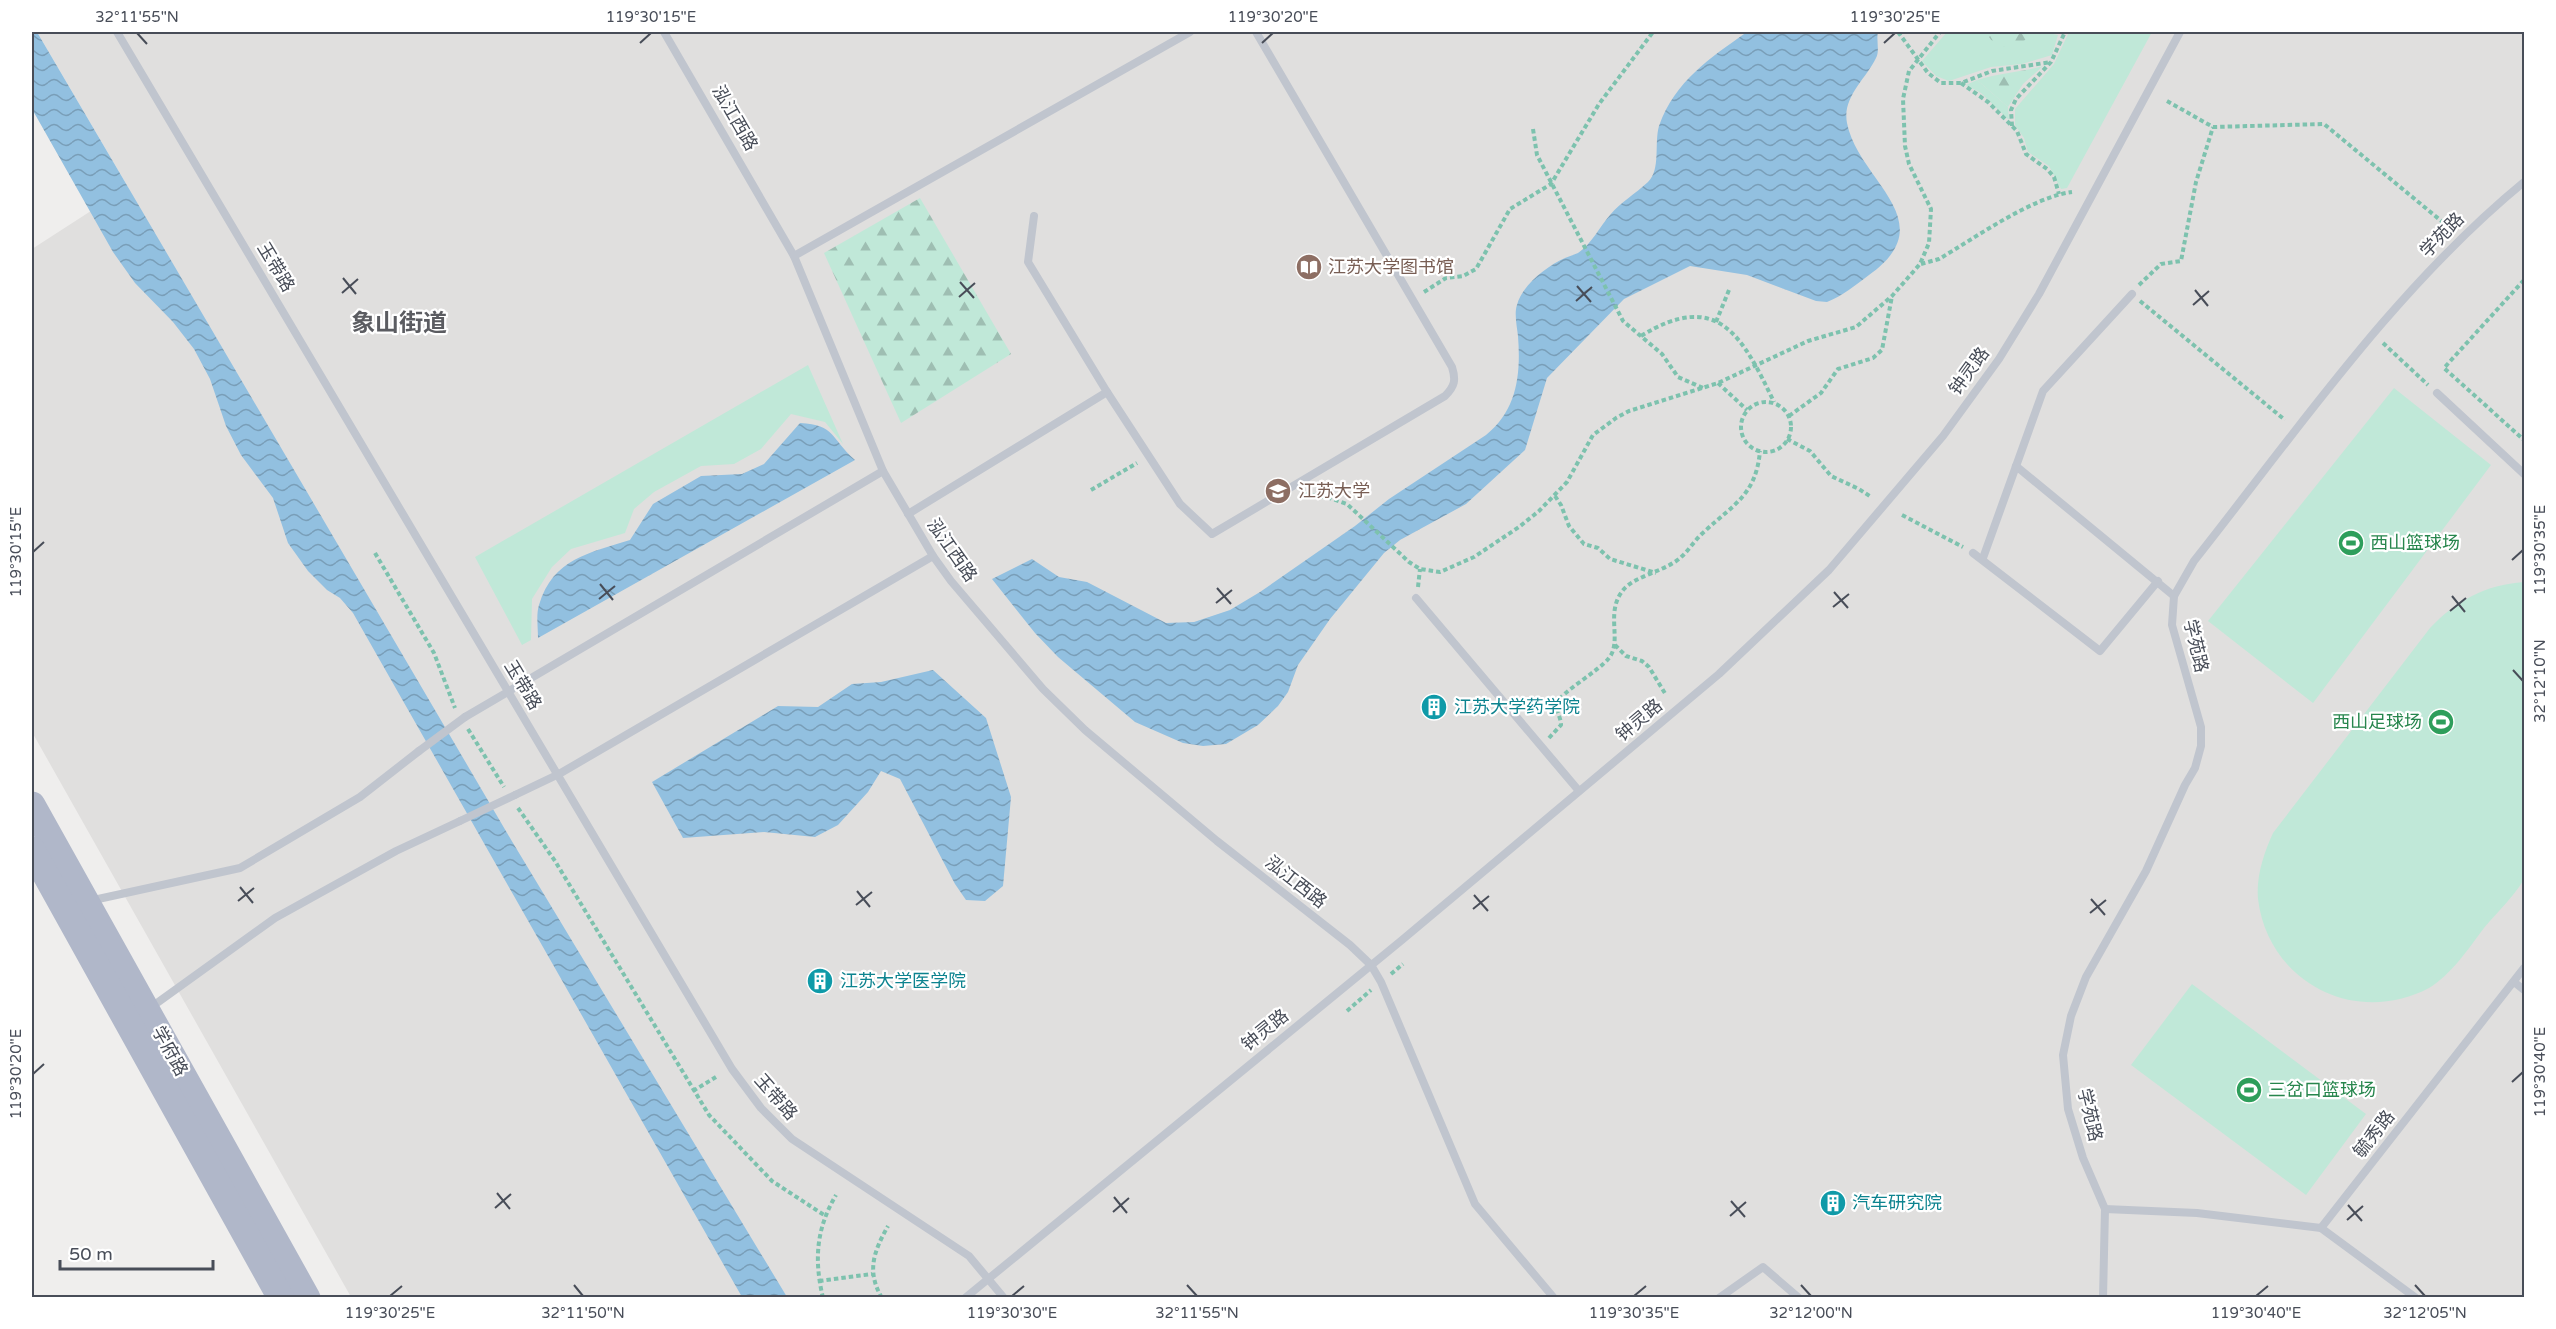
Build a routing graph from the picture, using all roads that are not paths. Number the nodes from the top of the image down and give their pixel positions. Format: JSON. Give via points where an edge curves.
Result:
{"nodes":[{"id":1,"x":117,"y":32,"type":"edge"},
{"id":2,"x":664,"y":32,"type":"edge"},
{"id":3,"x":1190,"y":32,"type":"edge"},
{"id":4,"x":1257,"y":32,"type":"edge"},
{"id":5,"x":2180,"y":32,"type":"edge"},
{"id":6,"x":2524,"y":182,"type":"edge"},
{"id":7,"x":1034,"y":216,"type":"dead end"},
{"id":8,"x":794,"y":256,"type":"junction"},
{"id":9,"x":2132,"y":294,"type":"road end"},
{"id":10,"x":1107,"y":392,"type":"junction"},
{"id":11,"x":2437,"y":393,"type":"road end"},
{"id":12,"x":2016,"y":466,"type":"junction"},
{"id":13,"x":883,"y":471,"type":"junction"},
{"id":14,"x":2524,"y":474,"type":"edge"},
{"id":15,"x":908,"y":514,"type":"junction"},
{"id":16,"x":1974,"y":553,"type":"road end"},
{"id":17,"x":933,"y":556,"type":"junction"},
{"id":18,"x":1983,"y":558,"type":"junction"},
{"id":19,"x":2157,"y":581,"type":"junction"},
{"id":20,"x":2174,"y":596,"type":"junction"},
{"id":21,"x":1416,"y":598,"type":"dead end"},
{"id":22,"x":507,"y":690,"type":"junction"},
{"id":23,"x":559,"y":774,"type":"junction"},
{"id":24,"x":1579,"y":791,"type":"junction"},
{"id":25,"x":32,"y":805,"type":"edge"},
{"id":26,"x":32,"y":849,"type":"edge"},
{"id":27,"x":87,"y":901,"type":"junction"},
{"id":28,"x":1371,"y":965,"type":"junction"},
{"id":29,"x":2524,"y":968,"type":"edge"},
{"id":30,"x":2514,"y":982,"type":"junction"},
{"id":31,"x":2524,"y":990,"type":"edge"},
{"id":32,"x":147,"y":1010,"type":"junction"},
{"id":33,"x":2105,"y":1209,"type":"junction"},
{"id":34,"x":2321,"y":1228,"type":"junction"},
{"id":35,"x":988,"y":1278,"type":"junction"},
{"id":36,"x":1551,"y":1296,"type":"edge"},
{"id":37,"x":282,"y":1298,"type":"edge"},
{"id":38,"x":307,"y":1298,"type":"edge"},
{"id":39,"x":965,"y":1298,"type":"edge"},
{"id":40,"x":1004,"y":1298,"type":"edge"},
{"id":41,"x":1719,"y":1298,"type":"edge"},
{"id":42,"x":1799,"y":1298,"type":"edge"},
{"id":43,"x":2103,"y":1298,"type":"edge"},
{"id":44,"x":2416,"y":1298,"type":"edge"}],
"edges":[{"from":1,"to":22,"type":"lane","name":"玉带路"},
{"from":2,"to":8,"type":"lane","name":"泓江西路"},
{"from":3,"to":8,"type":"lane"},
{"from":4,"to":10,"type":"lane","via":[[1452,367],[1453,388],[1446,396],[1212,534],[1180,504]]},
{"from":5,"to":24,"type":"lane","name":"钟灵路","via":[[2039,294],[1999,359],[1943,436],[1829,570],[1776,623]]},
{"from":6,"to":20,"type":"lane","name":"学苑路","via":[[2461,237],[2373,335],[2194,561]]},
{"from":7,"to":10,"type":"lane","via":[[1028,262]]},
{"from":8,"to":13,"type":"lane","name":"泓江西路"},
{"from":9,"to":12,"type":"lane","via":[[2043,391]]},
{"from":10,"to":15,"type":"lane"},
{"from":11,"to":14,"type":"lane"},
{"from":12,"to":18,"type":"lane"},
{"from":12,"to":19,"type":"lane"},
{"from":13,"to":15,"type":"lane","name":"泓江西路"},
{"from":13,"to":22,"type":"lane"},
{"from":15,"to":17,"type":"lane","name":"泓江西路"},
{"from":16,"to":18,"type":"lane"},
{"from":17,"to":23,"type":"lane"},
{"from":17,"to":28,"type":"lane","name":"泓江西路","via":[[1005,647],[1084,730]]},
{"from":18,"to":19,"type":"lane","via":[[2100,651]]},
{"from":19,"to":20,"type":"lane"},
{"from":20,"to":33,"type":"lane","name":"学苑路","via":[[2172,625],[2201,727],[2201,746],[2195,768],[2146,871],[2086,977],[2071,1016],[2063,1055],[2068,1109]]},
{"from":21,"to":24,"type":"lane"},
{"from":22,"to":23,"type":"lane","name":"玉带路"},
{"from":22,"to":27,"type":"lane","bridge":true,"via":[[463,718],[360,797],[240,868]]},
{"from":23,"to":32,"type":"lane","bridge":true,"via":[[396,851],[275,918]]},
{"from":23,"to":35,"type":"lane","name":"玉带路","via":[[714,1042],[761,1108],[792,1139],[969,1256]]},
{"from":24,"to":28,"type":"lane","name":"钟灵路"},
{"from":25,"to":27,"type":"main road","name":"学府路"},
{"from":26,"to":37,"type":"main road","name":"学府路"},
{"from":27,"to":32,"type":"main road","name":"学府路"},
{"from":28,"to":35,"type":"lane","name":"钟灵路"},
{"from":28,"to":36,"type":"lane","name":"泓江西路","via":[[1475,1204]]},
{"from":29,"to":30,"type":"lane","name":"毓秀路"},
{"from":30,"to":31,"type":"lane"},
{"from":30,"to":34,"type":"lane","name":"毓秀路"},
{"from":32,"to":38,"type":"main road","name":"学府路"},
{"from":33,"to":34,"type":"lane","via":[[2197,1213]]},
{"from":33,"to":43,"type":"lane"},
{"from":34,"to":44,"type":"lane"},
{"from":35,"to":39,"type":"lane","name":"钟灵路"},
{"from":35,"to":40,"type":"lane","name":"玉带路"},
{"from":41,"to":42,"type":"lane","via":[[1763,1267]]}]}
